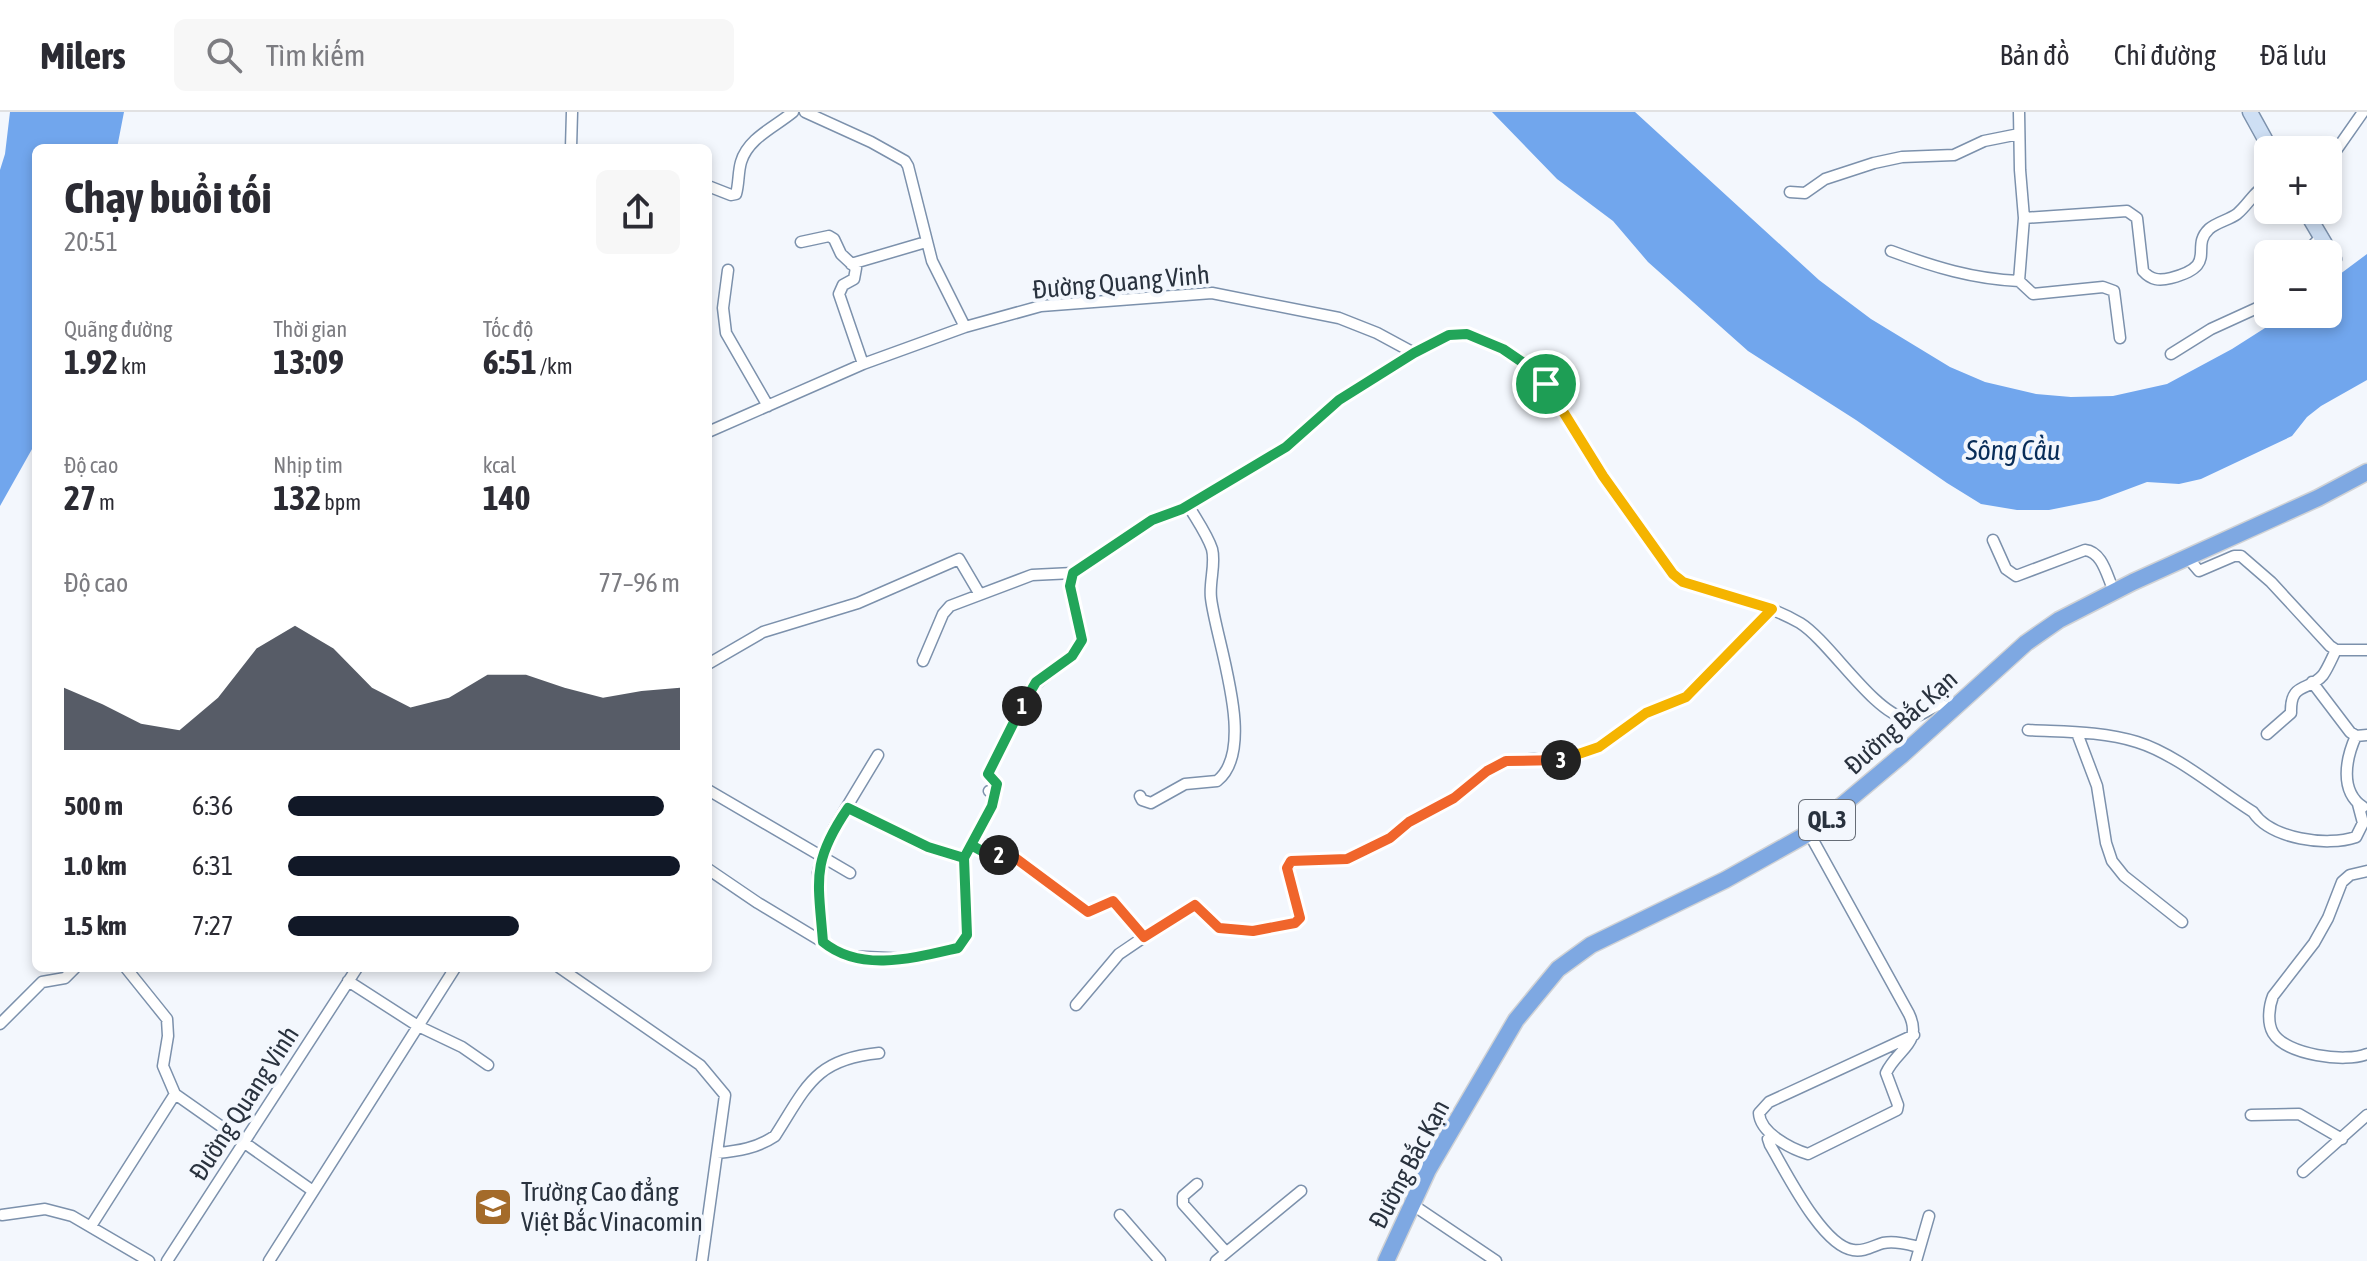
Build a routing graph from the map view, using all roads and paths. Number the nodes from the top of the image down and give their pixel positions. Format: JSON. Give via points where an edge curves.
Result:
{"nodes":[{"id":1,"x":572,"y":112,"type":"edge"},
{"id":2,"x":793,"y":112,"type":"edge"},
{"id":3,"x":805,"y":112,"type":"edge"},
{"id":4,"x":2019,"y":112,"type":"edge"},
{"id":5,"x":2250,"y":112,"type":"edge"},
{"id":6,"x":2363,"y":112,"type":"edge"},
{"id":7,"x":2019,"y":134,"type":"junction"},
{"id":8,"x":2263,"y":136,"type":"edge"},
{"id":9,"x":2342,"y":142,"type":"edge"},
{"id":10,"x":571,"y":144,"type":"edge"},
{"id":11,"x":712,"y":188,"type":"edge"},
{"id":12,"x":1790,"y":192,"type":"dead end"},
{"id":13,"x":2254,"y":193,"type":"edge"},
{"id":14,"x":2024,"y":218,"type":"junction"},
{"id":15,"x":2313,"y":224,"type":"edge"},
{"id":16,"x":2321,"y":237,"type":"junction"},
{"id":17,"x":2318,"y":240,"type":"edge"},
{"id":18,"x":2323,"y":240,"type":"edge"},
{"id":19,"x":801,"y":242,"type":"dead end"},
{"id":20,"x":926,"y":242,"type":"junction"},
{"id":21,"x":1891,"y":251,"type":"dead end"},
{"id":22,"x":851,"y":264,"type":"junction"},
{"id":23,"x":728,"y":270,"type":"dead end"},
{"id":24,"x":2019,"y":281,"type":"junction"},
{"id":25,"x":2254,"y":309,"type":"edge"},
{"id":26,"x":965,"y":327,"type":"junction"},
{"id":27,"x":2120,"y":338,"type":"dead end"},
{"id":28,"x":1414,"y":353,"type":"junction"},
{"id":29,"x":2171,"y":354,"type":"dead end"},
{"id":30,"x":863,"y":364,"type":"junction"},
{"id":31,"x":768,"y":406,"type":"junction"},
{"id":32,"x":712,"y":430,"type":"edge"},
{"id":33,"x":2367,"y":472,"type":"edge"},
{"id":34,"x":1188,"y":505,"type":"junction"},
{"id":35,"x":1993,"y":540,"type":"dead end"},
{"id":36,"x":2188,"y":558,"type":"junction"},
{"id":37,"x":1073,"y":573,"type":"junction"},
{"id":38,"x":2114,"y":591,"type":"junction"},
{"id":39,"x":979,"y":593,"type":"junction"},
{"id":40,"x":1772,"y":609,"type":"junction"},
{"id":41,"x":2336,"y":650,"type":"junction"},
{"id":42,"x":2367,"y":650,"type":"edge"},
{"id":43,"x":923,"y":661,"type":"dead end"},
{"id":44,"x":712,"y":662,"type":"edge"},
{"id":45,"x":2312,"y":682,"type":"junction"},
{"id":46,"x":1953,"y":710,"type":"junction"},
{"id":47,"x":2028,"y":730,"type":"dead end"},
{"id":48,"x":2077,"y":733,"type":"junction"},
{"id":49,"x":2267,"y":734,"type":"dead end"},
{"id":50,"x":2362,"y":736,"type":"edge"},
{"id":51,"x":878,"y":755,"type":"dead end"},
{"id":52,"x":712,"y":792,"type":"edge"},
{"id":53,"x":1140,"y":796,"type":"dead end"},
{"id":54,"x":2363,"y":806,"type":"edge"},
{"id":55,"x":848,"y":808,"type":"junction"},
{"id":56,"x":1809,"y":833,"type":"junction"},
{"id":57,"x":971,"y":845,"type":"junction"},
{"id":58,"x":822,"y":856,"type":"junction"},
{"id":59,"x":964,"y":858,"type":"junction"},
{"id":60,"x":2367,"y":871,"type":"edge"},
{"id":61,"x":712,"y":872,"type":"edge"},
{"id":62,"x":850,"y":873,"type":"dead end"},
{"id":63,"x":2182,"y":922,"type":"dead end"},
{"id":64,"x":1144,"y":937,"type":"junction"},
{"id":65,"x":823,"y":942,"type":"junction"},
{"id":66,"x":71,"y":972,"type":"edge"},
{"id":67,"x":129,"y":972,"type":"edge"},
{"id":68,"x":354,"y":972,"type":"edge"},
{"id":69,"x":452,"y":972,"type":"edge"},
{"id":70,"x":566,"y":972,"type":"edge"},
{"id":71,"x":348,"y":981,"type":"junction"},
{"id":72,"x":1076,"y":1005,"type":"dead end"},
{"id":73,"x":0,"y":1024,"type":"edge"},
{"id":74,"x":418,"y":1026,"type":"junction"},
{"id":75,"x":1914,"y":1035,"type":"junction"},
{"id":76,"x":879,"y":1053,"type":"dead end"},
{"id":77,"x":2366,"y":1055,"type":"edge"},
{"id":78,"x":488,"y":1065,"type":"dead end"},
{"id":79,"x":175,"y":1094,"type":"junction"},
{"id":80,"x":2251,"y":1115,"type":"dead end"},
{"id":81,"x":2367,"y":1115,"type":"edge"},
{"id":82,"x":1772,"y":1135,"type":"junction"},
{"id":83,"x":2342,"y":1139,"type":"junction"},
{"id":84,"x":243,"y":1145,"type":"junction"},
{"id":85,"x":717,"y":1153,"type":"junction"},
{"id":86,"x":2303,"y":1172,"type":"dead end"},
{"id":87,"x":1197,"y":1184,"type":"dead end"},
{"id":88,"x":313,"y":1191,"type":"junction"},
{"id":89,"x":1301,"y":1191,"type":"dead end"},
{"id":90,"x":1413,"y":1205,"type":"junction"},
{"id":91,"x":2,"y":1215,"type":"dead end"},
{"id":92,"x":1120,"y":1215,"type":"dead end"},
{"id":93,"x":1929,"y":1216,"type":"dead end"},
{"id":94,"x":91,"y":1226,"type":"junction"},
{"id":95,"x":1919,"y":1247,"type":"junction"},
{"id":96,"x":1226,"y":1252,"type":"junction"},
{"id":97,"x":149,"y":1261,"type":"edge"},
{"id":98,"x":167,"y":1261,"type":"edge"},
{"id":99,"x":269,"y":1261,"type":"edge"},
{"id":100,"x":702,"y":1261,"type":"edge"},
{"id":101,"x":1160,"y":1261,"type":"edge"},
{"id":102,"x":1216,"y":1261,"type":"edge"},
{"id":103,"x":1386,"y":1261,"type":"edge"},
{"id":104,"x":1496,"y":1261,"type":"edge"},
{"id":105,"x":1916,"y":1261,"type":"edge"}],
"edges":[{"from":1,"to":10,"type":"street"},
{"from":2,"to":11,"type":"street","via":[[752,145],[741,161],[736,194]]},
{"from":3,"to":20,"type":"street","via":[[905,161]]},
{"from":4,"to":7,"type":"street"},
{"from":5,"to":8,"type":"main road"},
{"from":6,"to":9,"type":"street"},
{"from":7,"to":12,"type":"street","via":[[1984,141],[1954,155],[1874,163],[1825,179],[1805,193]]},
{"from":7,"to":14,"type":"street"},
{"from":13,"to":14,"type":"street","via":[[2234,216],[2206,233],[2194,269],[2164,279],[2143,271],[2133,213]]},
{"from":14,"to":24,"type":"street"},
{"from":15,"to":16,"type":"main road"},
{"from":16,"to":17,"type":"street"},
{"from":16,"to":18,"type":"main road"},
{"from":19,"to":22,"type":"street","via":[[829,236]]},
{"from":20,"to":22,"type":"street"},
{"from":20,"to":26,"type":"street"},
{"from":21,"to":24,"type":"street","via":[[1975,278]]},
{"from":22,"to":30,"type":"street","via":[[856,274],[839,294]]},
{"from":23,"to":31,"type":"street","via":[[726,333]]},
{"from":24,"to":27,"type":"street","via":[[2033,294],[2103,287],[2114,291]]},
{"from":25,"to":29,"type":"street"},
{"from":26,"to":28,"type":"street","name":"Đường Quang Vinh","via":[[1041,306],[1212,293],[1339,318]]},
{"from":26,"to":30,"type":"street","name":"Đường Quang Vinh"},
{"from":28,"to":34,"type":"street","via":[[1339,400],[1286,447]]},
{"from":28,"to":40,"type":"street","via":[[1449,335],[1467,334],[1528,366],[1546,384],[1673,574],[1683,582]]},
{"from":30,"to":31,"type":"street","name":"Đường Quang Vinh"},
{"from":31,"to":32,"type":"street","name":"Đường Quang Vinh"},
{"from":33,"to":36,"type":"highway","name":"Đường Bắc Kạn","number":"QL.3"},
{"from":34,"to":37,"type":"street","via":[[1152,520]]},
{"from":34,"to":53,"type":"street","via":[[1211,548],[1211,598],[1235,733],[1229,768],[1217,781],[1185,784],[1151,803]]},
{"from":35,"to":38,"type":"street","via":[[2006,569],[2016,576],[2091,551]]},
{"from":36,"to":38,"type":"highway","name":"Đường Bắc Kạn","number":"QL.3"},
{"from":36,"to":41,"type":"street","via":[[2199,571],[2241,556]]},
{"from":37,"to":39,"type":"street","via":[[1032,575]]},
{"from":37,"to":57,"type":"street","via":[[1070,586],[1082,640],[1072,656],[1031,688],[988,774],[997,784],[992,806]]},
{"from":38,"to":46,"type":"highway","name":"Đường Bắc Kạn","number":"QL.3","via":[[2026,643]]},
{"from":39,"to":43,"type":"street","via":[[946,609]]},
{"from":39,"to":44,"type":"street","via":[[959,559],[858,603],[763,632]]},
{"from":40,"to":46,"type":"street","via":[[1803,625],[1870,694],[1898,715],[1913,717],[1940,704]]},
{"from":40,"to":64,"type":"street","via":[[1686,697],[1646,713],[1599,747],[1555,762],[1506,761],[1390,838],[1347,859],[1291,861],[1287,868],[1300,918],[1295,923],[1253,931],[1219,928],[1195,905]]},
{"from":41,"to":42,"type":"street"},
{"from":41,"to":45,"type":"street","via":[[2323,675]]},
{"from":45,"to":49,"type":"street","via":[[2292,696],[2291,713]]},
{"from":45,"to":50,"type":"street"},
{"from":46,"to":56,"type":"highway","name":"Đường Bắc Kạn","number":"QL.3"},
{"from":47,"to":48,"type":"street"},
{"from":48,"to":54,"type":"street","via":[[2113,736],[2157,750],[2258,820],[2295,836],[2325,843],[2356,837]]},
{"from":48,"to":63,"type":"street","via":[[2097,786],[2112,861]]},
{"from":50,"to":54,"type":"street","via":[[2346,764],[2347,779]]},
{"from":51,"to":55,"type":"street"},
{"from":52,"to":58,"type":"street"},
{"from":55,"to":58,"type":"street"},
{"from":55,"to":59,"type":"street","via":[[928,847]]},
{"from":56,"to":75,"type":"street","via":[[1909,1014]]},
{"from":56,"to":90,"type":"highway","name":"Đường Bắc Kạn","number":"QL.3","via":[[1591,945],[1558,969],[1516,1020]]},
{"from":57,"to":59,"type":"street"},
{"from":57,"to":64,"type":"street","via":[[1014,857],[1088,912],[1113,901]]},
{"from":58,"to":62,"type":"street"},
{"from":58,"to":65,"type":"street","via":[[818,873]]},
{"from":59,"to":65,"type":"street","via":[[967,935],[958,948],[908,959],[865,959],[846,956]]},
{"from":60,"to":77,"type":"street","via":[[2342,882],[2314,943],[2269,1006],[2274,1034],[2283,1042],[2318,1056]]},
{"from":61,"to":65,"type":"street"},
{"from":64,"to":72,"type":"street","via":[[1119,954]]},
{"from":66,"to":73,"type":"street","via":[[42,982]]},
{"from":67,"to":79,"type":"street","via":[[167,1019],[163,1066]]},
{"from":68,"to":71,"type":"street","name":"Đường Quang Vinh"},
{"from":69,"to":74,"type":"street"},
{"from":70,"to":85,"type":"street","via":[[717,1082],[726,1101]]},
{"from":71,"to":74,"type":"street"},
{"from":71,"to":84,"type":"street","name":"Đường Quang Vinh"},
{"from":74,"to":78,"type":"street"},
{"from":74,"to":88,"type":"street"},
{"from":75,"to":82,"type":"street","via":[[1769,1102],[1759,1120]]},
{"from":75,"to":82,"type":"street","via":[[1886,1073],[1897,1110],[1808,1154]]},
{"from":76,"to":85,"type":"street","via":[[851,1055],[817,1074],[765,1143]]},
{"from":79,"to":84,"type":"street"},
{"from":79,"to":94,"type":"street"},
{"from":80,"to":83,"type":"street","via":[[2299,1114]]},
{"from":81,"to":83,"type":"street"},
{"from":82,"to":95,"type":"street","via":[[1770,1145],[1793,1184],[1841,1246],[1858,1251],[1897,1242]]},
{"from":83,"to":86,"type":"street"},
{"from":84,"to":88,"type":"street"},
{"from":84,"to":98,"type":"street","name":"Đường Quang Vinh"},
{"from":85,"to":100,"type":"street"},
{"from":87,"to":96,"type":"street","via":[[1183,1196],[1183,1204]]},
{"from":88,"to":99,"type":"street"},
{"from":89,"to":96,"type":"street"},
{"from":90,"to":103,"type":"highway","name":"Đường Bắc Kạn","number":"QL.3"},
{"from":90,"to":104,"type":"street"},
{"from":91,"to":94,"type":"street","via":[[45,1209]]},
{"from":92,"to":101,"type":"street"},
{"from":93,"to":95,"type":"street"},
{"from":94,"to":97,"type":"street"},
{"from":95,"to":105,"type":"street"},
{"from":96,"to":102,"type":"street"}]}
